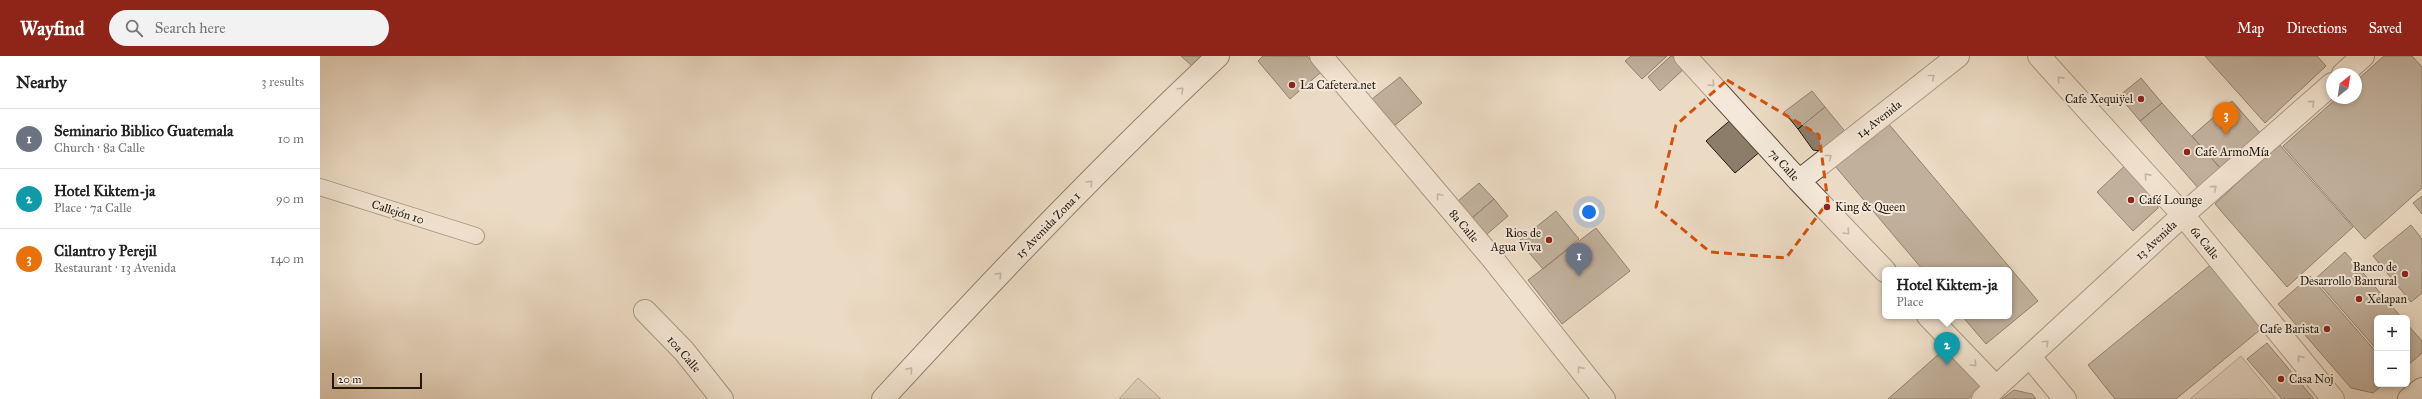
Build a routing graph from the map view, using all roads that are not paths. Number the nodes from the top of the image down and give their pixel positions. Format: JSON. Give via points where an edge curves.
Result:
{"nodes":[{"id":1,"x":1218,"y":56,"type":"edge"},
{"id":2,"x":1321,"y":56,"type":"edge"},
{"id":3,"x":1685,"y":56,"type":"edge"},
{"id":4,"x":1958,"y":56,"type":"edge"},
{"id":5,"x":2039,"y":56,"type":"edge"},
{"id":6,"x":2363,"y":56,"type":"edge"},
{"id":7,"x":2350,"y":68,"type":"edge"},
{"id":8,"x":2326,"y":89,"type":"edge"},
{"id":9,"x":1799,"y":181,"type":"junction"},
{"id":10,"x":320,"y":187,"type":"edge"},
{"id":11,"x":2182,"y":215,"type":"junction"},
{"id":12,"x":476,"y":236,"type":"dead end"},
{"id":13,"x":1882,"y":268,"type":"edge"},
{"id":14,"x":645,"y":311,"type":"dead end"},
{"id":15,"x":1930,"y":319,"type":"edge"},
{"id":16,"x":2030,"y":357,"type":"junction"},
{"id":17,"x":2422,"y":389,"type":"edge"},
{"id":18,"x":1989,"y":393,"type":"edge"},
{"id":19,"x":722,"y":399,"type":"edge"},
{"id":20,"x":884,"y":399,"type":"edge"},
{"id":21,"x":1604,"y":399,"type":"edge"},
{"id":22,"x":2065,"y":399,"type":"edge"},
{"id":23,"x":2333,"y":399,"type":"edge"},
{"id":24,"x":2409,"y":399,"type":"edge"}],
"edges":[{"from":20,"to":1,"type":"street","name":"15 Avenida Zona 1","one_way":true,"via":[[973,302],[1162,109]]},
{"from":21,"to":2,"type":"street","name":"8a Calle","one_way":true,"via":[[1492,258]]},
{"from":3,"to":9,"type":"street","name":"7a Calle","one_way":true},
{"from":9,"to":4,"type":"street","name":"14 Avenida","one_way":true},
{"from":11,"to":5,"type":"street","name":"6a Calle","one_way":true},
{"from":6,"to":7,"type":"street"},
{"from":11,"to":8,"type":"street","name":"13 Avenida","one_way":true},
{"from":9,"to":13,"type":"street","name":"7a Calle","one_way":true},
{"from":10,"to":12,"type":"lane","name":"Callejón 10"},
{"from":16,"to":11,"type":"street","name":"13 Avenida","one_way":true},
{"from":23,"to":11,"type":"street","name":"6a Calle","one_way":true},
{"from":14,"to":19,"type":"street","name":"10a Calle","via":[[684,352]]},
{"from":15,"to":18,"type":"street","one_way":true},
{"from":16,"to":18,"type":"street","name":"13 Avenida"},
{"from":16,"to":22,"type":"street"},
{"from":17,"to":24,"type":"street"}]}
